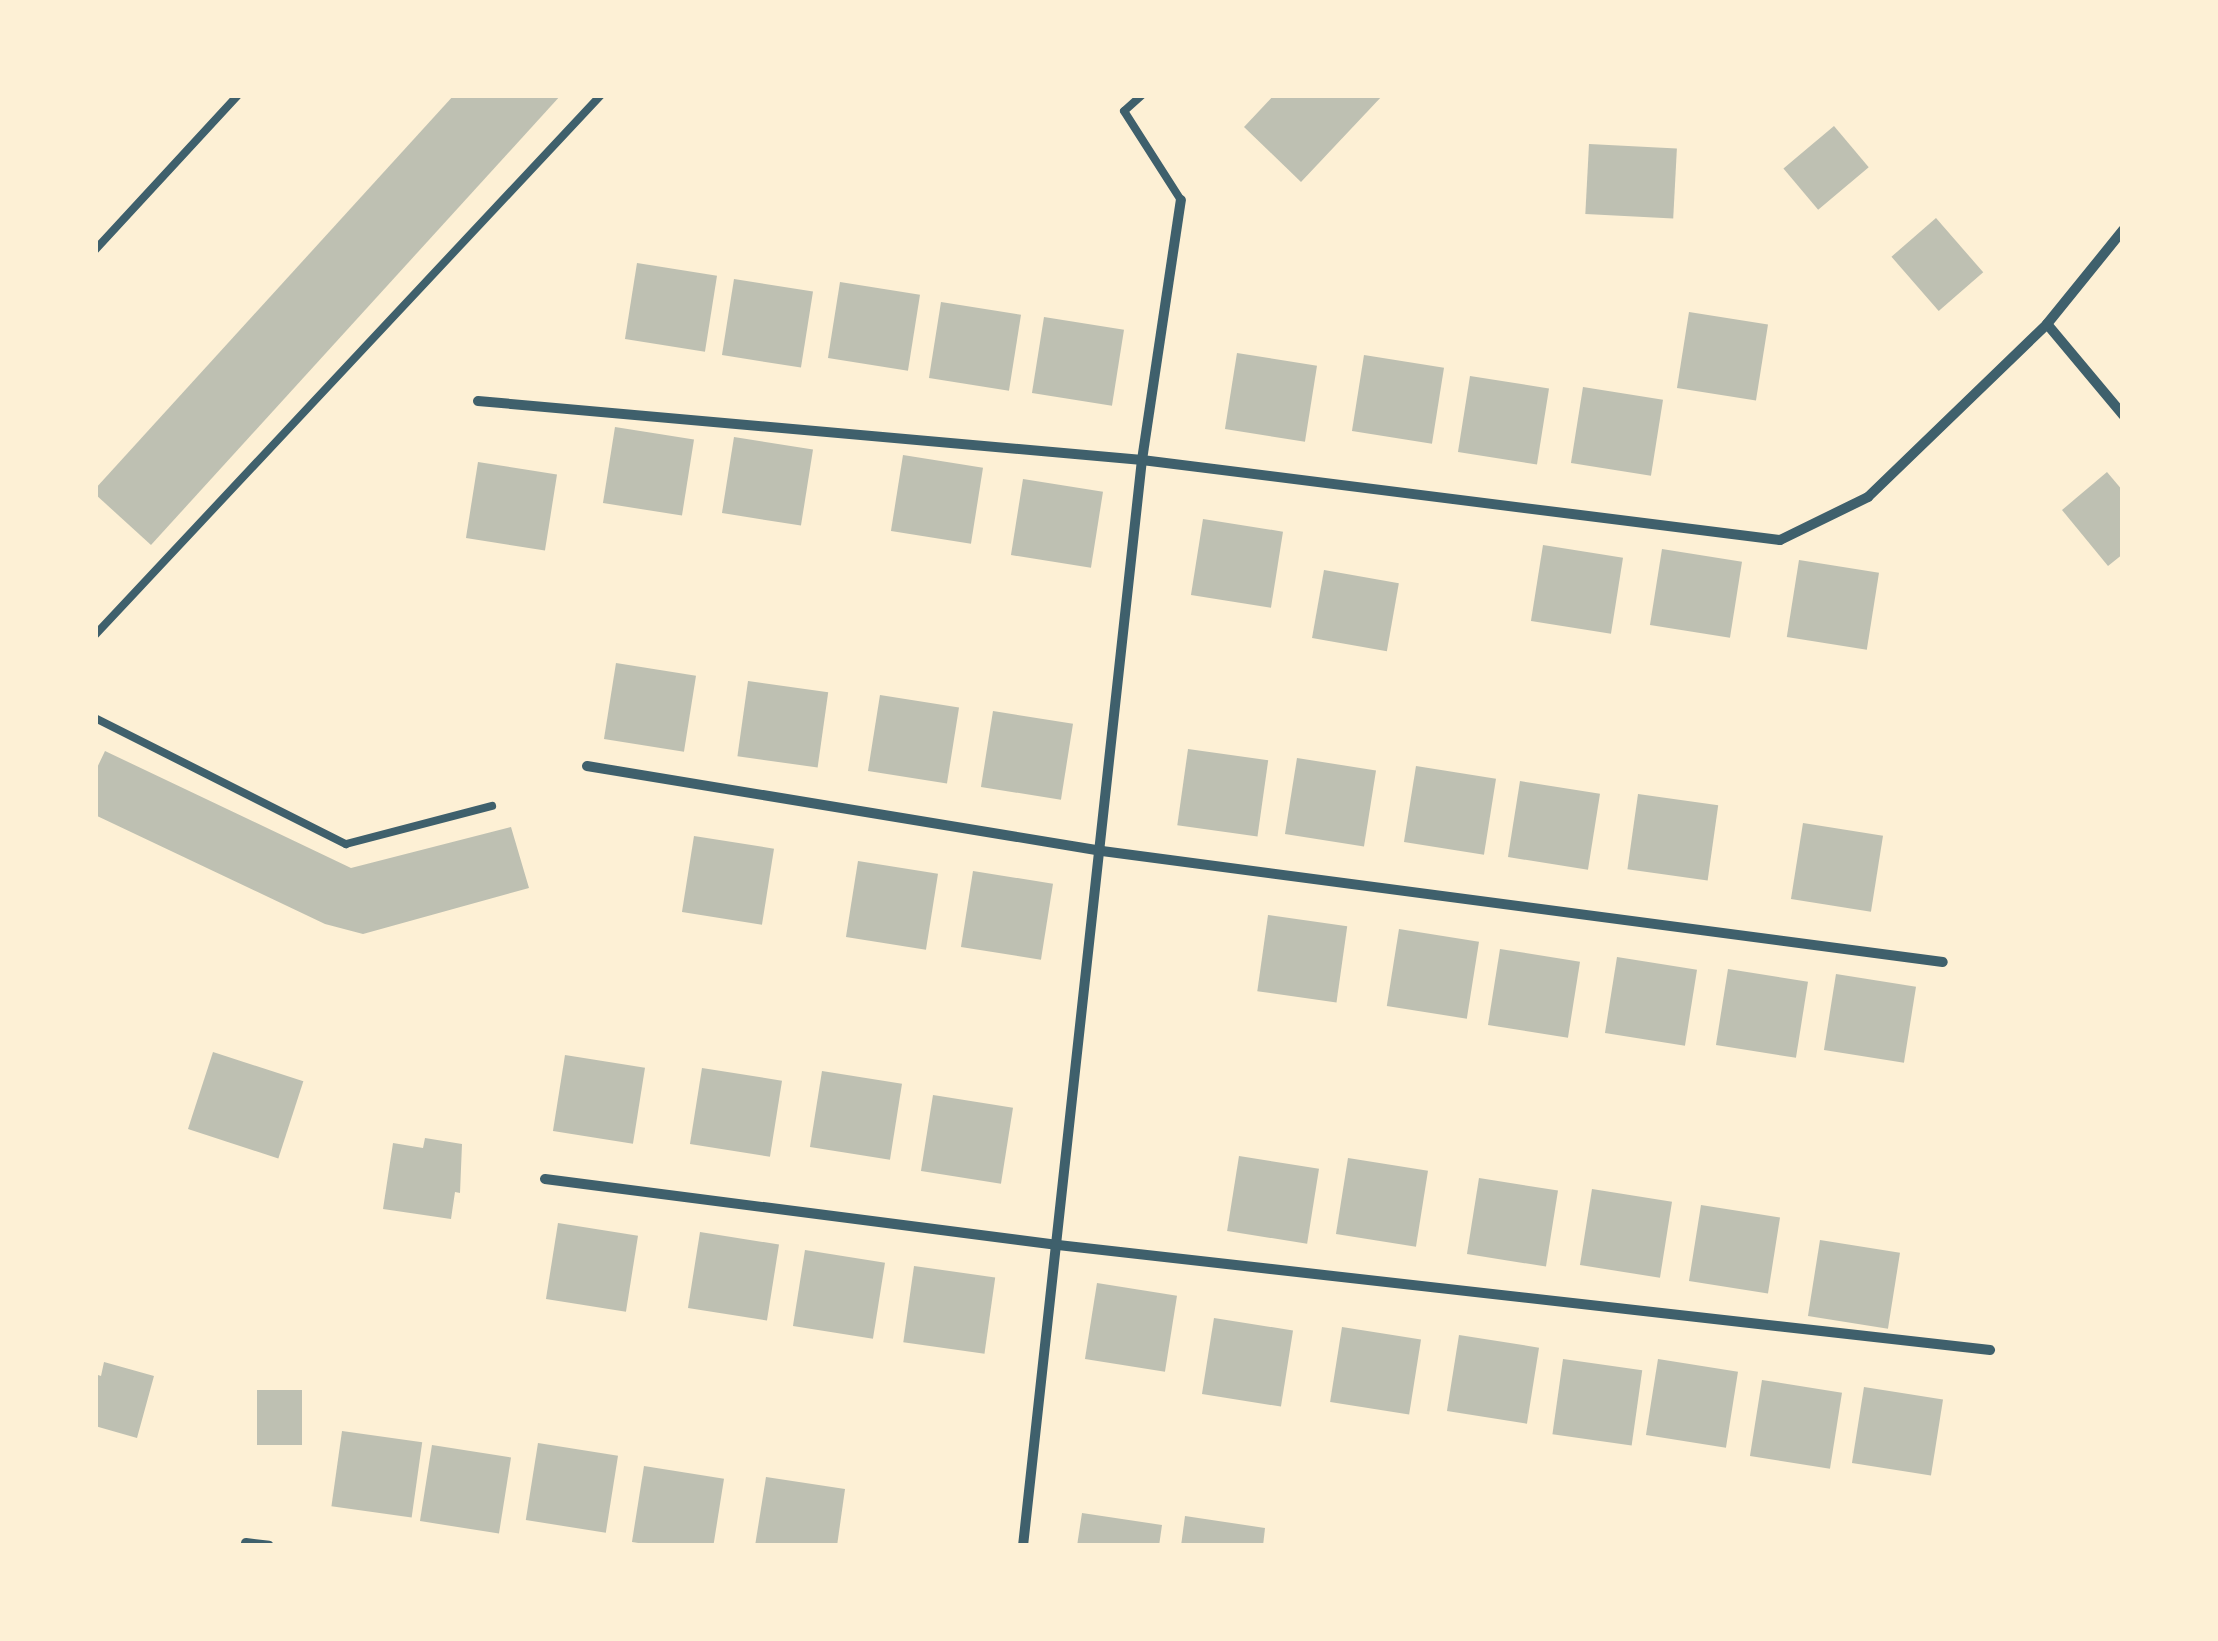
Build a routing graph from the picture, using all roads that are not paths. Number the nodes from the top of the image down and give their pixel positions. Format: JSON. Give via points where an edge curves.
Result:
{"nodes":[{"id":1,"x":238,"y":95,"type":"edge"},
{"id":2,"x":602,"y":95,"type":"edge"},
{"id":3,"x":1142,"y":95,"type":"edge"},
{"id":4,"x":1181,"y":200,"type":"joint"},
{"id":5,"x":2123,"y":230,"type":"edge"},
{"id":6,"x":95,"y":250,"type":"edge"},
{"id":7,"x":2047,"y":324,"type":"junction"},
{"id":8,"x":478,"y":401,"type":"dead end"},
{"id":9,"x":2123,"y":416,"type":"edge"},
{"id":10,"x":1142,"y":460,"type":"junction"},
{"id":11,"x":95,"y":635,"type":"edge"},
{"id":12,"x":95,"y":718,"type":"edge"},
{"id":13,"x":586,"y":766,"type":"dead end"},
{"id":14,"x":492,"y":806,"type":"dead end"},
{"id":15,"x":1102,"y":851,"type":"junction"},
{"id":16,"x":1943,"y":962,"type":"dead end"},
{"id":17,"x":544,"y":1179,"type":"dead end"},
{"id":18,"x":1058,"y":1245,"type":"junction"},
{"id":19,"x":1990,"y":1350,"type":"dead end"},
{"id":20,"x":246,"y":1543,"type":"dead end"},
{"id":21,"x":269,"y":1546,"type":"edge"},
{"id":22,"x":1023,"y":1546,"type":"edge"}],
"edges":[{"from":1,"to":6,"type":"lane"},
{"from":2,"to":11,"type":"lane"},
{"from":3,"to":4,"type":"lane","via":[[1124,111]]},
{"from":4,"to":10,"type":"street"},
{"from":5,"to":7,"type":"street"},
{"from":7,"to":9,"type":"street"},
{"from":7,"to":10,"type":"street","via":[[1868,497],[1780,540]]},
{"from":8,"to":10,"type":"street"},
{"from":10,"to":15,"type":"street"},
{"from":12,"to":14,"type":"lane","via":[[346,844]]},
{"from":13,"to":15,"type":"street"},
{"from":15,"to":16,"type":"street"},
{"from":15,"to":18,"type":"street"},
{"from":17,"to":18,"type":"street"},
{"from":18,"to":19,"type":"street"},
{"from":18,"to":22,"type":"street"},
{"from":20,"to":21,"type":"street"}]}
